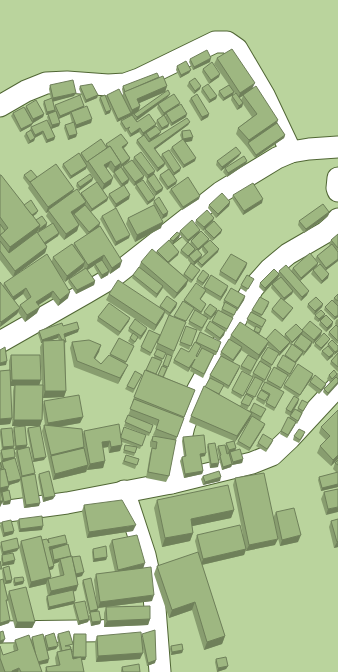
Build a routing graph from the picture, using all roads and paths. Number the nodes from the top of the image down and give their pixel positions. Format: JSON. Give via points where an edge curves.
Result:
{"nodes":[{"id":1,"x":0,"y":106,"type":"edge"},
{"id":2,"x":338,"y":147,"type":"edge"},
{"id":3,"x":291,"y":152,"type":"junction"},
{"id":4,"x":338,"y":178,"type":"edge"},
{"id":5,"x":338,"y":191,"type":"edge"},
{"id":6,"x":338,"y":219,"type":"edge"},
{"id":7,"x":0,"y":342,"type":"edge"},
{"id":8,"x":338,"y":386,"type":"edge"},
{"id":9,"x":171,"y":483,"type":"junction"},
{"id":10,"x":124,"y":491,"type":"junction"},
{"id":11,"x":0,"y":512,"type":"edge"},
{"id":12,"x":156,"y":630,"type":"junction"},
{"id":13,"x":0,"y":632,"type":"edge"},
{"id":14,"x":160,"y":672,"type":"edge"}],
"edges":[{"from":1,"to":3,"type":"street","via":[[46,83],[125,84],[215,42],[227,42],[237,49],[264,95]]},
{"from":2,"to":3,"type":"street"},
{"from":3,"to":7,"type":"street","via":[[221,192],[113,276]]},
{"from":4,"to":5,"type":"street"},
{"from":6,"to":9,"type":"street","via":[[326,232],[288,254],[253,288],[197,391],[184,426]]},
{"from":8,"to":9,"type":"street","via":[[272,455],[252,464]]},
{"from":9,"to":10,"type":"street"},
{"from":10,"to":11,"type":"street"},
{"from":10,"to":12,"type":"street","via":[[154,596]]},
{"from":12,"to":13,"type":"street"},
{"from":12,"to":14,"type":"street"}]}
